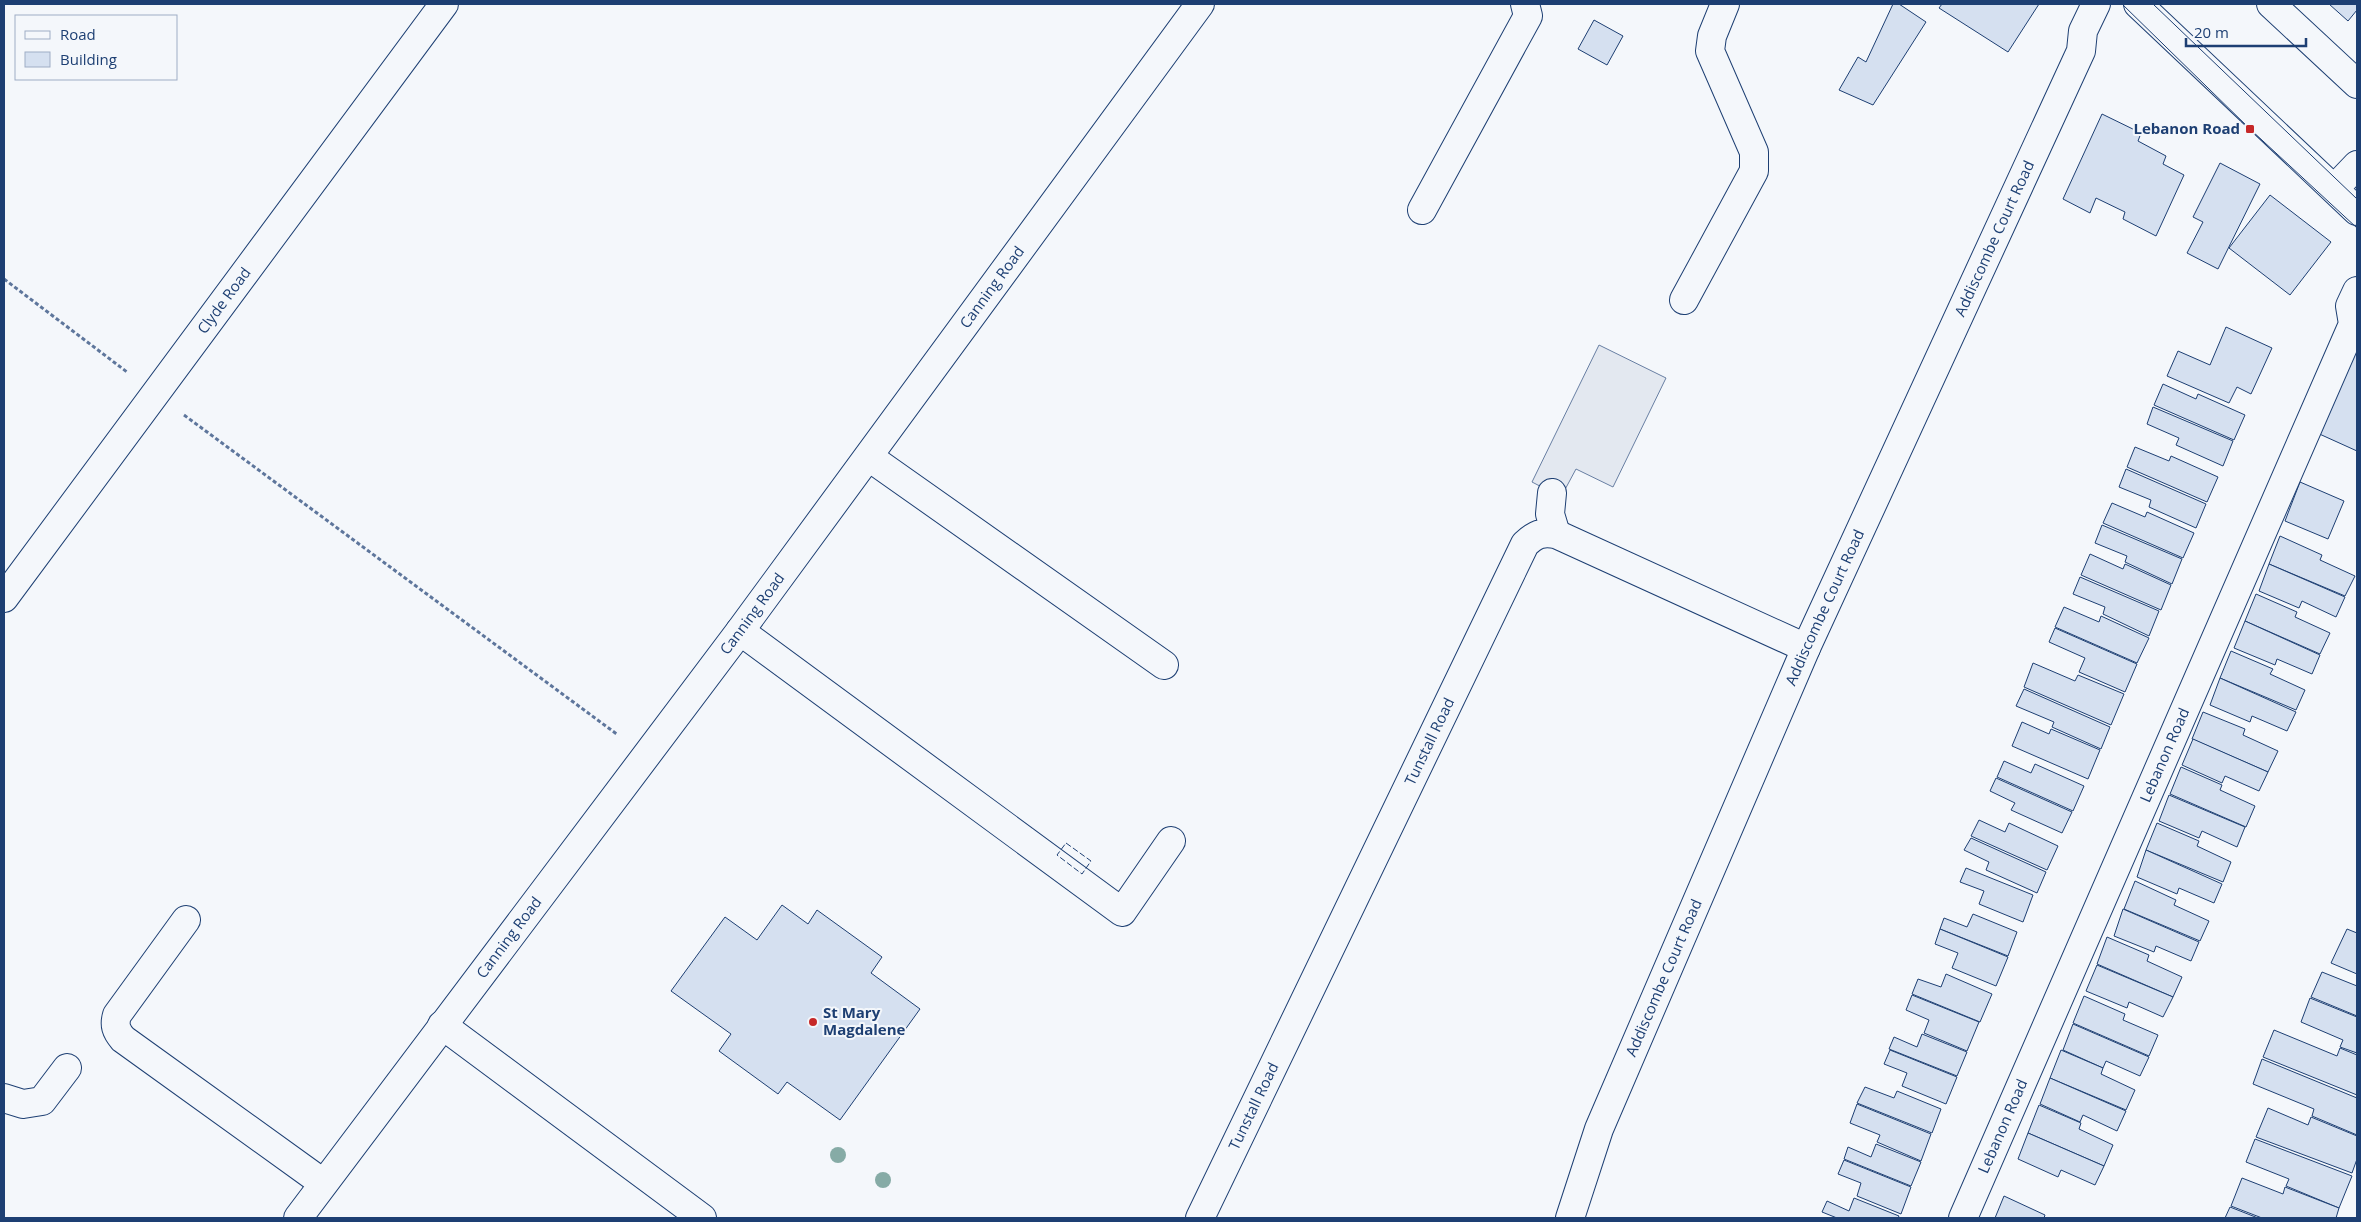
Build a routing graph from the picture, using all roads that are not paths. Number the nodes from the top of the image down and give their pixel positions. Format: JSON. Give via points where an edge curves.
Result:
{"nodes":[{"id":1,"x":444,"y":4,"type":"edge"},
{"id":2,"x":1200,"y":4,"type":"edge"},
{"id":3,"x":1525,"y":4,"type":"edge"},
{"id":4,"x":1724,"y":4,"type":"edge"},
{"id":5,"x":2096,"y":4,"type":"edge"},
{"id":6,"x":2138,"y":4,"type":"edge"},
{"id":7,"x":2271,"y":4,"type":"edge"},
{"id":8,"x":2357,"y":84,"type":"edge"},
{"id":9,"x":2357,"y":165,"type":"edge"},
{"id":10,"x":2335,"y":188,"type":"junction"},
{"id":11,"x":1422,"y":210,"type":"dead end"},
{"id":12,"x":2357,"y":211,"type":"edge"},
{"id":13,"x":2357,"y":291,"type":"edge"},
{"id":14,"x":1684,"y":300,"type":"dead end"},
{"id":15,"x":869,"y":458,"type":"junction"},
{"id":16,"x":1552,"y":493,"type":"dead end"},
{"id":17,"x":1556,"y":534,"type":"junction"},
{"id":18,"x":4,"y":598,"type":"edge"},
{"id":19,"x":740,"y":631,"type":"junction"},
{"id":20,"x":1806,"y":648,"type":"junction"},
{"id":21,"x":1164,"y":665,"type":"dead end"},
{"id":22,"x":1171,"y":841,"type":"dead end"},
{"id":23,"x":186,"y":920,"type":"dead end"},
{"id":24,"x":442,"y":1025,"type":"junction"},
{"id":25,"x":67,"y":1068,"type":"dead end"},
{"id":26,"x":4,"y":1098,"type":"edge"},
{"id":27,"x":323,"y":1183,"type":"junction"},
{"id":28,"x":298,"y":1218,"type":"edge"},
{"id":29,"x":702,"y":1218,"type":"edge"},
{"id":30,"x":1200,"y":1218,"type":"edge"},
{"id":31,"x":1570,"y":1218,"type":"edge"},
{"id":32,"x":1963,"y":1218,"type":"edge"}],
"edges":[{"from":1,"to":18,"type":"street","name":"Clyde Road"},
{"from":2,"to":15,"type":"street","name":"Canning Road"},
{"from":3,"to":11,"type":"street","via":[[1528,16]]},
{"from":4,"to":14,"type":"street","via":[[1710,51],[1754,152],[1754,170]]},
{"from":5,"to":20,"type":"street","name":"Addiscombe Court Road","via":[[2083,31],[2081,51]]},
{"from":6,"to":10,"type":"street"},
{"from":7,"to":8,"type":"street"},
{"from":9,"to":10,"type":"street"},
{"from":10,"to":12,"type":"street"},
{"from":13,"to":32,"type":"street","name":"Lebanon Road","via":[[2350,306],[2353,324]]},
{"from":15,"to":19,"type":"street","name":"Canning Road"},
{"from":15,"to":21,"type":"street"},
{"from":16,"to":17,"type":"street","via":[[1550,514]]},
{"from":17,"to":20,"type":"street"},
{"from":17,"to":30,"type":"street","name":"Tunstall Road","via":[[1543,532],[1524,544]]},
{"from":19,"to":22,"type":"street","via":[[1122,912]]},
{"from":19,"to":24,"type":"street","name":"Canning Road"},
{"from":20,"to":31,"type":"street","name":"Addiscombe Court Road","via":[[1599,1129]]},
{"from":23,"to":27,"type":"street","via":[[117,1015],[117,1032]]},
{"from":24,"to":27,"type":"street","name":"Canning Road"},
{"from":24,"to":29,"type":"street"},
{"from":25,"to":26,"type":"street","via":[[42,1101],[23,1104]]},
{"from":27,"to":28,"type":"street","name":"Canning Road"}]}
